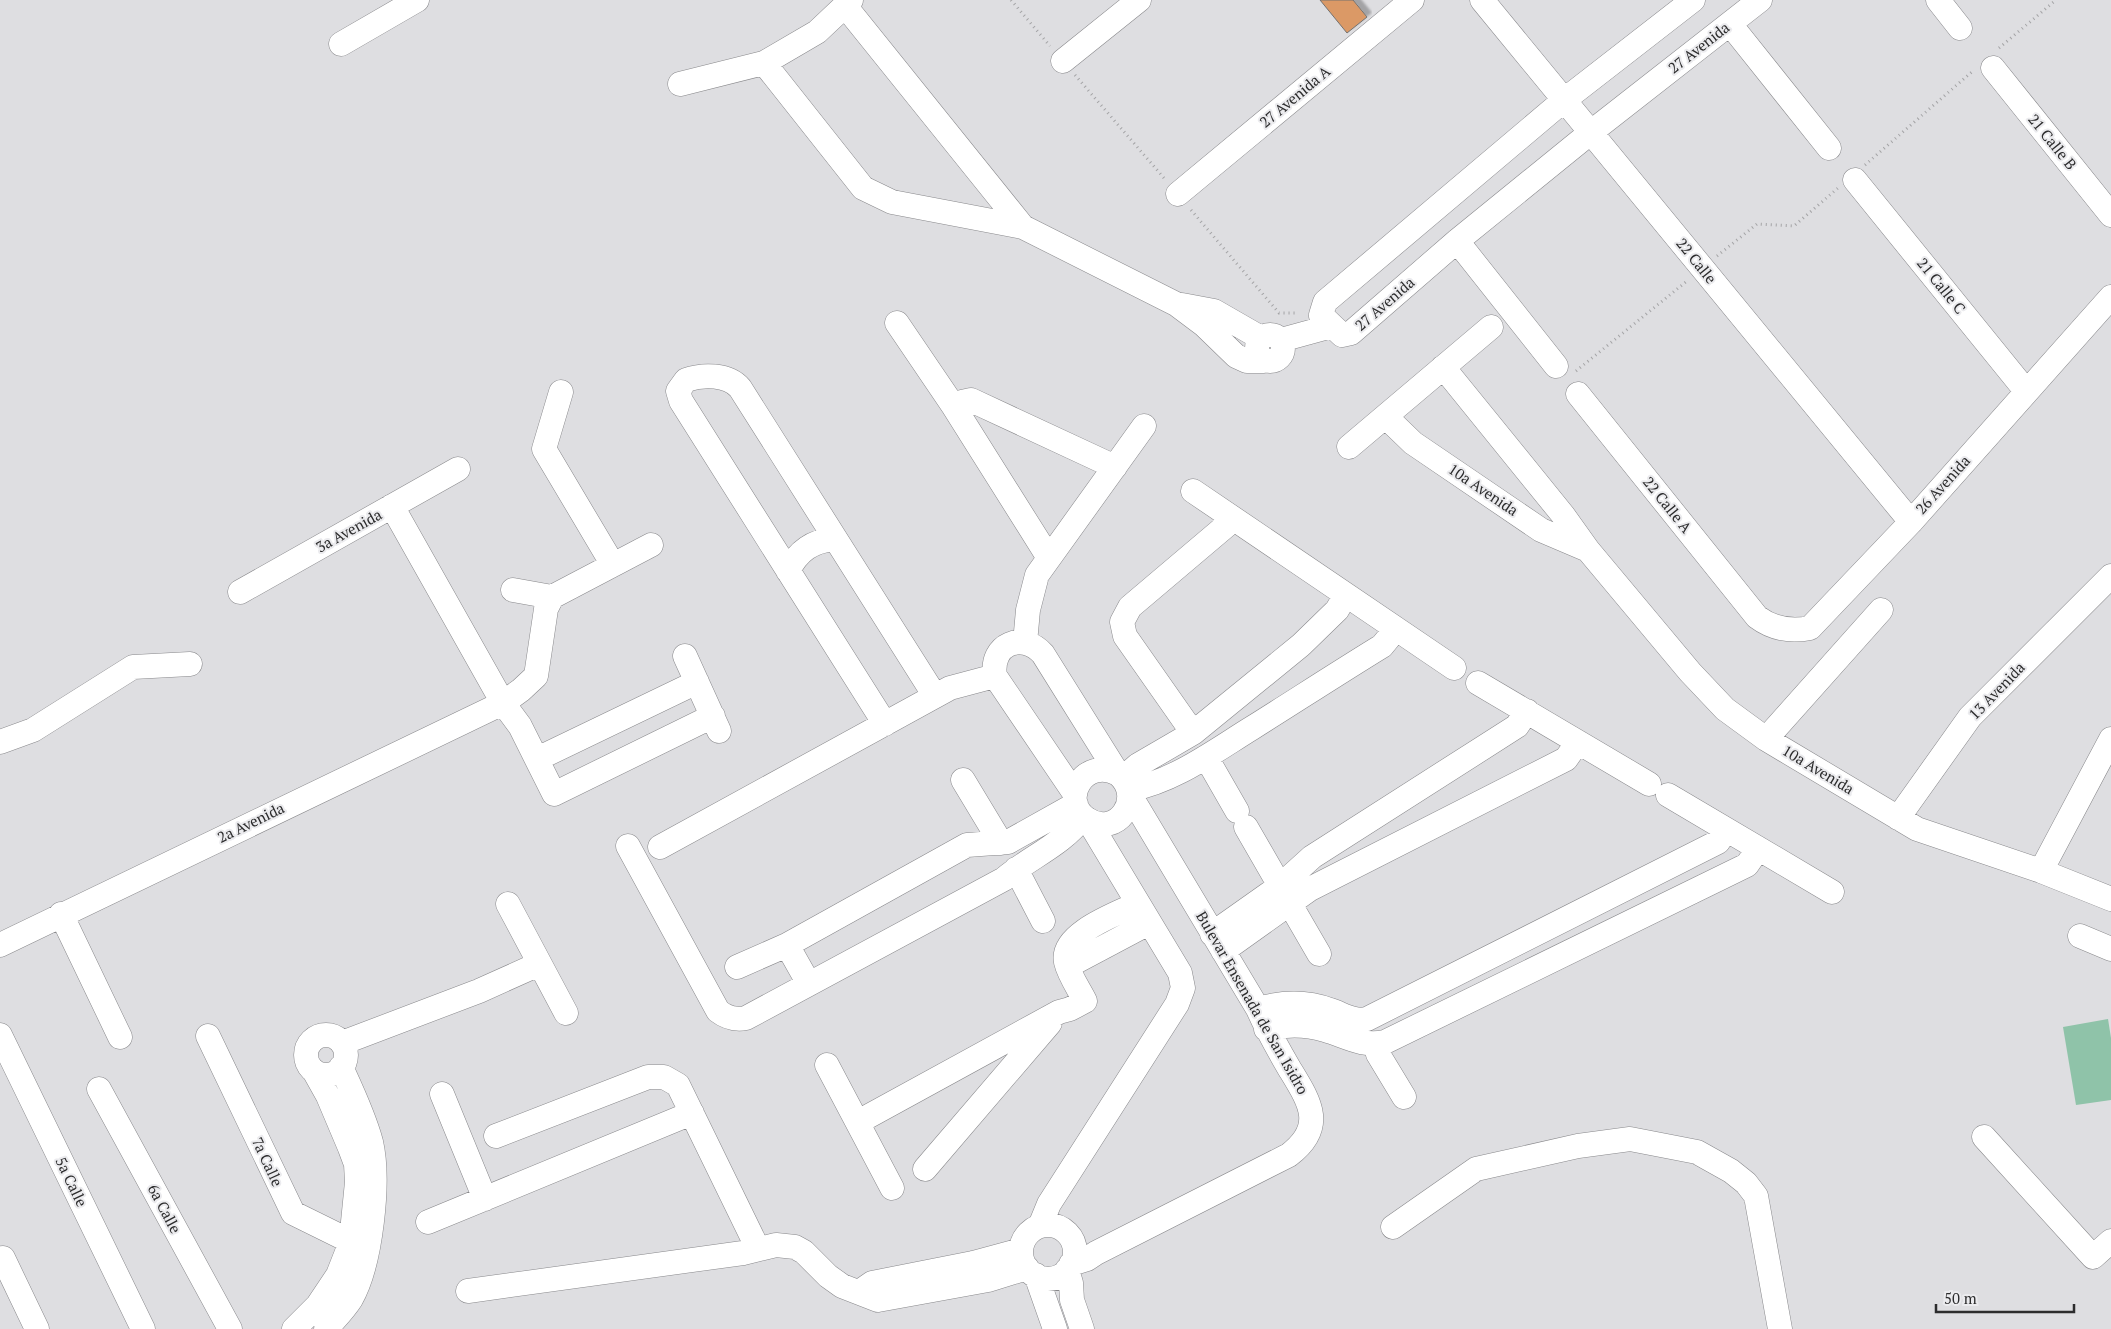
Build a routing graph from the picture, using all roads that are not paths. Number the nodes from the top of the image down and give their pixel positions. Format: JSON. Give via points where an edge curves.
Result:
{"nodes":[{"id":1,"x":417,"y":0,"type":"edge"},
{"id":2,"x":1139,"y":0,"type":"edge"},
{"id":3,"x":1412,"y":0,"type":"edge"},
{"id":4,"x":1482,"y":0,"type":"edge"},
{"id":5,"x":1693,"y":0,"type":"edge"},
{"id":6,"x":1760,"y":0,"type":"edge"},
{"id":7,"x":1938,"y":0,"type":"edge"},
{"id":8,"x":848,"y":4,"type":"edge"},
{"id":9,"x":1730,"y":24,"type":"junction"},
{"id":10,"x":1960,"y":28,"type":"dead end"},
{"id":11,"x":341,"y":44,"type":"dead end"},
{"id":12,"x":1064,"y":61,"type":"road end"},
{"id":13,"x":764,"y":62,"type":"junction"},
{"id":14,"x":1989,"y":64,"type":"road end"},
{"id":15,"x":680,"y":84,"type":"dead end"},
{"id":16,"x":1563,"y":101,"type":"junction"},
{"id":17,"x":1590,"y":133,"type":"junction"},
{"id":18,"x":1829,"y":148,"type":"dead end"},
{"id":19,"x":1853,"y":178,"type":"road end"},
{"id":20,"x":1178,"y":194,"type":"road end"},
{"id":21,"x":2111,"y":215,"type":"edge"},
{"id":22,"x":1023,"y":227,"type":"junction"},
{"id":23,"x":1457,"y":241,"type":"junction"},
{"id":24,"x":2111,"y":297,"type":"edge"},
{"id":25,"x":1326,"y":321,"type":"junction"},
{"id":26,"x":897,"y":323,"type":"dead end"},
{"id":27,"x":1491,"y":327,"type":"dead end"},
{"id":28,"x":1443,"y":366,"type":"junction"},
{"id":29,"x":560,"y":392,"type":"dead end"},
{"id":30,"x":2026,"y":392,"type":"junction"},
{"id":31,"x":954,"y":407,"type":"junction"},
{"id":32,"x":1386,"y":417,"type":"junction"},
{"id":33,"x":1144,"y":426,"type":"dead end"},
{"id":34,"x":1349,"y":447,"type":"dead end"},
{"id":35,"x":1115,"y":467,"type":"junction"},
{"id":36,"x":458,"y":470,"type":"dead end"},
{"id":37,"x":1193,"y":491,"type":"dead end"},
{"id":38,"x":392,"y":506,"type":"junction"},
{"id":39,"x":1234,"y":519,"type":"junction"},
{"id":40,"x":1911,"y":522,"type":"junction"},
{"id":41,"x":834,"y":539,"type":"junction"},
{"id":42,"x":651,"y":546,"type":"dead end"},
{"id":43,"x":1588,"y":550,"type":"junction"},
{"id":44,"x":1048,"y":558,"type":"junction"},
{"id":45,"x":614,"y":565,"type":"junction"},
{"id":46,"x":788,"y":571,"type":"junction"},
{"id":47,"x":2111,"y":576,"type":"edge"},
{"id":48,"x":513,"y":590,"type":"dead end"},
{"id":49,"x":240,"y":592,"type":"dead end"},
{"id":50,"x":1346,"y":595,"type":"junction"},
{"id":51,"x":552,"y":597,"type":"junction"},
{"id":52,"x":1881,"y":610,"type":"dead end"},
{"id":53,"x":1757,"y":617,"type":"joint"},
{"id":54,"x":1396,"y":629,"type":"junction"},
{"id":55,"x":1034,"y":649,"type":"junction"},
{"id":56,"x":685,"y":656,"type":"dead end"},
{"id":57,"x":190,"y":664,"type":"dead end"},
{"id":58,"x":1454,"y":668,"type":"dead end"},
{"id":59,"x":995,"y":676,"type":"junction"},
{"id":60,"x":697,"y":682,"type":"junction"},
{"id":61,"x":1478,"y":683,"type":"dead end"},
{"id":62,"x":934,"y":696,"type":"junction"},
{"id":63,"x":503,"y":703,"type":"junction"},
{"id":64,"x":1527,"y":711,"type":"junction"},
{"id":65,"x":885,"y":724,"type":"junction"},
{"id":66,"x":1193,"y":733,"type":"junction"},
{"id":67,"x":1766,"y":739,"type":"junction"},
{"id":68,"x":2111,"y":739,"type":"edge"},
{"id":69,"x":0,"y":742,"type":"edge"},
{"id":70,"x":1578,"y":742,"type":"junction"},
{"id":71,"x":1206,"y":756,"type":"junction"},
{"id":72,"x":537,"y":759,"type":"junction"},
{"id":73,"x":963,"y":780,"type":"dead end"},
{"id":74,"x":1125,"y":784,"type":"junction"},
{"id":75,"x":1081,"y":809,"type":"junction"},
{"id":76,"x":1898,"y":818,"type":"junction"},
{"id":77,"x":1726,"y":830,"type":"junction"},
{"id":78,"x":1001,"y":843,"type":"junction"},
{"id":79,"x":628,"y":846,"type":"dead end"},
{"id":80,"x":660,"y":847,"type":"dead end"},
{"id":81,"x":1758,"y":848,"type":"junction"},
{"id":82,"x":1016,"y":869,"type":"junction"},
{"id":83,"x":2041,"y":871,"type":"junction"},
{"id":84,"x":1832,"y":892,"type":"dead end"},
{"id":85,"x":1285,"y":895,"type":"junction"},
{"id":86,"x":2111,"y":899,"type":"edge"},
{"id":87,"x":508,"y":904,"type":"dead end"},
{"id":88,"x":1143,"y":913,"type":"junction"},
{"id":89,"x":61,"y":914,"type":"junction"},
{"id":90,"x":1043,"y":921,"type":"dead end"},
{"id":91,"x":2080,"y":936,"type":"dead end"},
{"id":92,"x":1218,"y":943,"type":"junction"},
{"id":93,"x":0,"y":945,"type":"edge"},
{"id":94,"x":788,"y":945,"type":"junction"},
{"id":95,"x":2111,"y":949,"type":"edge"},
{"id":96,"x":1319,"y":954,"type":"dead end"},
{"id":97,"x":539,"y":964,"type":"junction"},
{"id":98,"x":737,"y":967,"type":"dead end"},
{"id":99,"x":809,"y":984,"type":"junction"},
{"id":100,"x":1059,"y":1012,"type":"junction"},
{"id":101,"x":566,"y":1013,"type":"dead end"},
{"id":102,"x":1262,"y":1019,"type":"junction"},
{"id":103,"x":0,"y":1035,"type":"edge"},
{"id":104,"x":208,"y":1036,"type":"dead end"},
{"id":105,"x":120,"y":1037,"type":"dead end"},
{"id":106,"x":342,"y":1043,"type":"junction"},
{"id":107,"x":1375,"y":1044,"type":"junction"},
{"id":108,"x":827,"y":1065,"type":"dead end"},
{"id":109,"x":341,"y":1067,"type":"junction"},
{"id":110,"x":314,"y":1070,"type":"junction"},
{"id":111,"x":99,"y":1088,"type":"dead end"},
{"id":112,"x":442,"y":1094,"type":"dead end"},
{"id":113,"x":1404,"y":1097,"type":"dead end"},
{"id":114,"x":692,"y":1113,"type":"junction"},
{"id":115,"x":858,"y":1122,"type":"junction"},
{"id":116,"x":496,"y":1136,"type":"dead end"},
{"id":117,"x":1984,"y":1137,"type":"dead end"},
{"id":118,"x":925,"y":1169,"type":"dead end"},
{"id":119,"x":892,"y":1188,"type":"dead end"},
{"id":120,"x":485,"y":1199,"type":"junction"},
{"id":121,"x":428,"y":1222,"type":"dead end"},
{"id":122,"x":1040,"y":1226,"type":"junction"},
{"id":123,"x":1393,"y":1227,"type":"dead end"},
{"id":124,"x":2111,"y":1240,"type":"edge"},
{"id":125,"x":358,"y":1245,"type":"junction"},
{"id":126,"x":758,"y":1249,"type":"junction"},
{"id":127,"x":3,"y":1258,"type":"dead end"},
{"id":128,"x":1028,"y":1264,"type":"junction"},
{"id":129,"x":1069,"y":1267,"type":"junction"},
{"id":130,"x":468,"y":1291,"type":"dead end"},
{"id":131,"x":37,"y":1329,"type":"edge"},
{"id":132,"x":143,"y":1329,"type":"edge"},
{"id":133,"x":230,"y":1329,"type":"edge"},
{"id":134,"x":294,"y":1329,"type":"edge"},
{"id":135,"x":326,"y":1329,"type":"edge"},
{"id":136,"x":1055,"y":1329,"type":"edge"},
{"id":137,"x":1082,"y":1329,"type":"edge"},
{"id":138,"x":1780,"y":1329,"type":"edge"}],
"edges":[{"from":1,"to":11,"type":"street"},
{"from":2,"to":12,"type":"street"},
{"from":3,"to":20,"type":"street","name":"27 Avenida A"},
{"from":4,"to":16,"type":"street","name":"22 Calle"},
{"from":5,"to":16,"type":"street"},
{"from":6,"to":9,"type":"street","name":"27 Avenida"},
{"from":7,"to":10,"type":"street"},
{"from":8,"to":13,"type":"street","via":[[817,32]]},
{"from":8,"to":22,"type":"street"},
{"from":9,"to":17,"type":"street","name":"27 Avenida"},
{"from":9,"to":18,"type":"street"},
{"from":13,"to":15,"type":"street"},
{"from":13,"to":22,"type":"street","via":[[863,188],[892,202]]},
{"from":14,"to":21,"type":"street","name":"21 Calle B"},
{"from":16,"to":17,"type":"street","name":"22 Calle"},
{"from":16,"to":25,"type":"street","via":[[1325,302]]},
{"from":17,"to":23,"type":"street","name":"27 Avenida"},
{"from":17,"to":40,"type":"street","name":"22 Calle"},
{"from":19,"to":30,"type":"street","name":"21 Calle C"},
{"from":22,"to":25,"type":"street","via":[[1176,304],[1214,311],[1269,346]]},
{"from":23,"to":25,"type":"street","name":"27 Avenida","via":[[1351,333],[1342,335]]},
{"from":23,"to":53,"type":"street","name":"22 Calle A","via":[[1569,377]]},
{"from":24,"to":30,"type":"street","name":"26 Avenida"},
{"from":26,"to":31,"type":"street"},
{"from":27,"to":28,"type":"street"},
{"from":28,"to":32,"type":"street"},
{"from":28,"to":43,"type":"street","name":"10a Avenida"},
{"from":29,"to":45,"type":"street","via":[[544,448]]},
{"from":30,"to":40,"type":"street","name":"26 Avenida"},
{"from":31,"to":35,"type":"street","via":[[971,400]]},
{"from":31,"to":44,"type":"street"},
{"from":32,"to":34,"type":"street"},
{"from":32,"to":43,"type":"street","name":"10a Avenida","via":[[1413,443],[1542,530]]},
{"from":33,"to":35,"type":"street"},
{"from":35,"to":44,"type":"street"},
{"from":36,"to":38,"type":"street","name":"3a Avenida"},
{"from":37,"to":39,"type":"street"},
{"from":38,"to":49,"type":"street","name":"3a Avenida"},
{"from":38,"to":63,"type":"street"},
{"from":39,"to":50,"type":"street"},
{"from":39,"to":66,"type":"street","via":[[1130,607],[1122,622],[1125,636]]},
{"from":40,"to":53,"type":"street","name":"26 Avenida","via":[[1810,628],[1779,628]]},
{"from":41,"to":46,"type":"street","via":[[807,547]]},
{"from":41,"to":46,"type":"street","via":[[736,384],[721,377],[686,380],[678,391],[681,401]]},
{"from":41,"to":62,"type":"street"},
{"from":42,"to":45,"type":"street"},
{"from":43,"to":67,"type":"street","name":"10a Avenida","via":[[1690,672],[1725,709]]},
{"from":44,"to":55,"type":"street","via":[[1038,575],[1028,610]]},
{"from":45,"to":51,"type":"street"},
{"from":46,"to":65,"type":"street"},
{"from":47,"to":76,"type":"street","name":"13 Avenida","via":[[1970,717]]},
{"from":48,"to":51,"type":"street"},
{"from":50,"to":54,"type":"street"},
{"from":50,"to":66,"type":"street","via":[[1337,610],[1301,645]]},
{"from":51,"to":63,"type":"street","name":"2a Avenida","via":[[546,609],[536,676]]},
{"from":52,"to":67,"type":"street"},
{"from":54,"to":58,"type":"street"},
{"from":54,"to":71,"type":"street","via":[[1382,646]]},
{"from":55,"to":59,"type":"street","via":[[1016,642],[1001,650],[993,664]]},
{"from":55,"to":74,"type":"street","name":"Bulevar Ensenada de San Isidro"},
{"from":56,"to":60,"type":"street"},
{"from":57,"to":69,"type":"street","via":[[133,667],[33,730]]},
{"from":59,"to":62,"type":"street","via":[[950,688]]},
{"from":59,"to":75,"type":"street"},
{"from":60,"to":72,"type":"street"},
{"from":60,"to":72,"type":"street","via":[[716,723],[554,794]]},
{"from":61,"to":64,"type":"street"},
{"from":62,"to":65,"type":"street"},
{"from":63,"to":72,"type":"street","via":[[520,726]]},
{"from":63,"to":89,"type":"street","name":"2a Avenida"},
{"from":64,"to":70,"type":"street"},
{"from":64,"to":85,"type":"street","via":[[1517,726],[1312,857]]},
{"from":65,"to":80,"type":"street"},
{"from":66,"to":74,"type":"street","via":[[1138,765]]},
{"from":67,"to":76,"type":"street","name":"10a Avenida"},
{"from":68,"to":83,"type":"street"},
{"from":70,"to":77,"type":"street"},
{"from":70,"to":85,"type":"street","via":[[1566,759],[1310,889]]},
{"from":71,"to":74,"type":"street","via":[[1176,774],[1146,786]]},
{"from":71,"to":85,"type":"street"},
{"from":73,"to":78,"type":"street"},
{"from":74,"to":75,"type":"street","via":[[1106,770],[1093,771],[1083,777]]},
{"from":74,"to":75,"type":"street","via":[[1128,808],[1114,822],[1101,824]]},
{"from":74,"to":92,"type":"street","name":"Bulevar Ensenada de San Isidro"},
{"from":75,"to":78,"type":"street"},
{"from":75,"to":82,"type":"street","via":[[1072,831]]},
{"from":75,"to":88,"type":"street"},
{"from":76,"to":83,"type":"street","name":"10a Avenida","via":[[1917,829]]},
{"from":77,"to":81,"type":"street"},
{"from":77,"to":102,"type":"street","via":[[1718,842],[1367,1019],[1351,1019],[1304,1004],[1280,1004]]},
{"from":78,"to":94,"type":"street","via":[[966,845]]},
{"from":79,"to":99,"type":"street","via":[[724,1016],[746,1018]]},
{"from":81,"to":84,"type":"street"},
{"from":81,"to":107,"type":"street","via":[[1747,865],[1392,1039]]},
{"from":82,"to":90,"type":"street"},
{"from":82,"to":99,"type":"street","via":[[1004,879]]},
{"from":83,"to":86,"type":"street","name":"10a Avenida"},
{"from":85,"to":92,"type":"street"},
{"from":85,"to":96,"type":"street"},
{"from":87,"to":97,"type":"street"},
{"from":88,"to":100,"type":"street","via":[[1073,938],[1066,955],[1068,966],[1085,1001]]},
{"from":88,"to":122,"type":"street","via":[[1180,972],[1181,996],[1048,1204]]},
{"from":89,"to":93,"type":"street","name":"2a Avenida"},
{"from":89,"to":105,"type":"street"},
{"from":91,"to":95,"type":"street"},
{"from":92,"to":102,"type":"street","name":"Bulevar Ensenada de San Isidro"},
{"from":94,"to":98,"type":"street"},
{"from":94,"to":99,"type":"street"},
{"from":97,"to":101,"type":"street"},
{"from":97,"to":106,"type":"street","via":[[479,991]]},
{"from":100,"to":115,"type":"street"},
{"from":100,"to":118,"type":"street"},
{"from":102,"to":107,"type":"street","via":[[1311,1027],[1355,1042]]},
{"from":102,"to":129,"type":"street","name":"Bulevar Ensenada de San Isidro","via":[[1309,1101],[1311,1123],[1304,1142],[1289,1156]]},
{"from":103,"to":132,"type":"street","name":"5a Calle"},
{"from":104,"to":125,"type":"street","name":"7a Calle","via":[[292,1213]]},
{"from":106,"to":109,"type":"street","via":[[345,1058]]},
{"from":106,"to":110,"type":"street","via":[[328,1036],[318,1037],[310,1043],[306,1057]]},
{"from":107,"to":113,"type":"street"},
{"from":108,"to":115,"type":"street"},
{"from":109,"to":110,"type":"street","via":[[328,1074]]},
{"from":109,"to":125,"type":"street","via":[[365,1123],[376,1178],[373,1212]]},
{"from":110,"to":125,"type":"street","via":[[356,1164]]},
{"from":111,"to":133,"type":"street","name":"6a Calle"},
{"from":112,"to":120,"type":"street"},
{"from":114,"to":116,"type":"street","via":[[678,1085],[671,1079],[656,1076]]},
{"from":114,"to":120,"type":"street"},
{"from":114,"to":126,"type":"street"},
{"from":115,"to":119,"type":"street"},
{"from":117,"to":124,"type":"street","via":[[2094,1257]]},
{"from":120,"to":121,"type":"street"},
{"from":122,"to":128,"type":"street","via":[[1028,1233]]},
{"from":122,"to":129,"type":"street","via":[[1053,1225],[1070,1237],[1074,1250]]},
{"from":123,"to":138,"type":"street","via":[[1476,1168],[1578,1146],[1630,1139],[1697,1152],[1732,1171],[1756,1196]]},
{"from":125,"to":134,"type":"street","via":[[328,1290]]},
{"from":125,"to":135,"type":"street","via":[[363,1266],[350,1299]]},
{"from":126,"to":128,"type":"street","via":[[776,1245],[795,1247],[835,1282],[859,1292],[872,1283],[973,1263]]},
{"from":126,"to":130,"type":"street"},
{"from":127,"to":131,"type":"street"},
{"from":128,"to":129,"type":"street","via":[[1049,1278]]},
{"from":128,"to":136,"type":"street"},
{"from":129,"to":137,"type":"street","via":[[1072,1300]]}]}
